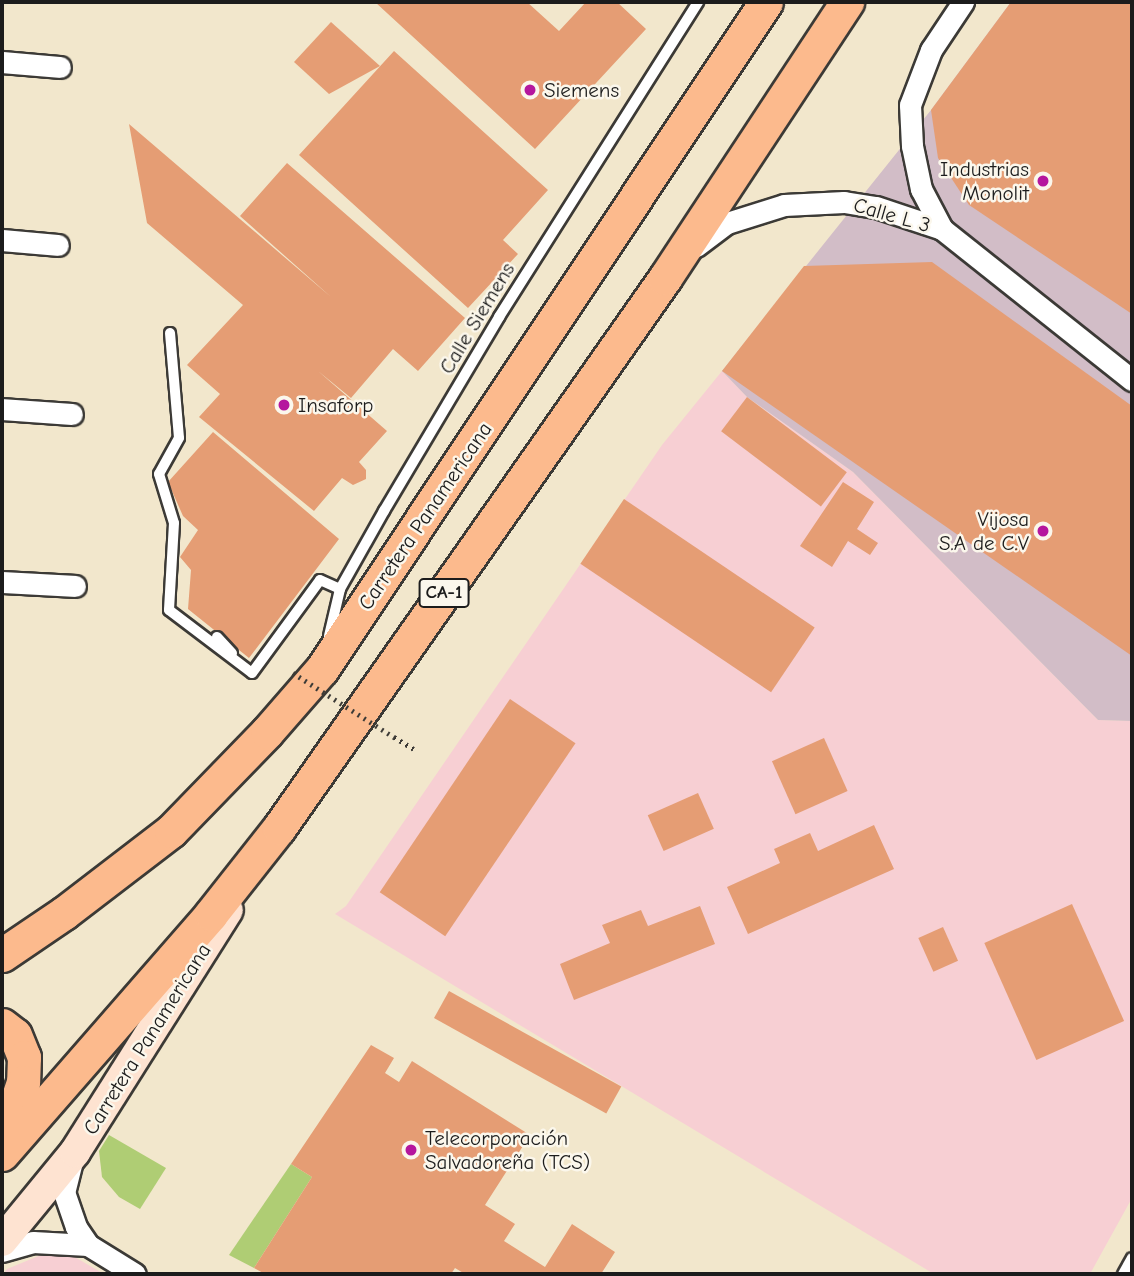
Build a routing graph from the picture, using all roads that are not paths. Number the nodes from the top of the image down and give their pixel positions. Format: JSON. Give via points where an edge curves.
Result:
{"nodes":[{"id":1,"x":698,"y":2,"type":"edge"},
{"id":2,"x":766,"y":2,"type":"edge"},
{"id":3,"x":847,"y":2,"type":"edge"},
{"id":4,"x":962,"y":2,"type":"edge"},
{"id":5,"x":2,"y":62,"type":"edge"},
{"id":6,"x":60,"y":67,"type":"dead end"},
{"id":7,"x":942,"y":229,"type":"junction"},
{"id":8,"x":2,"y":240,"type":"edge"},
{"id":9,"x":58,"y":245,"type":"dead end"},
{"id":10,"x":665,"y":278,"type":"junction"},
{"id":11,"x":170,"y":333,"type":"dead end"},
{"id":12,"x":1132,"y":380,"type":"edge"},
{"id":13,"x":2,"y":409,"type":"edge"},
{"id":14,"x":72,"y":414,"type":"dead end"},
{"id":15,"x":2,"y":582,"type":"edge"},
{"id":16,"x":75,"y":586,"type":"dead end"},
{"id":17,"x":340,"y":589,"type":"junction"},
{"id":18,"x":217,"y":637,"type":"dead end"},
{"id":19,"x":307,"y":671,"type":"junction"},
{"id":20,"x":252,"y":673,"type":"junction"},
{"id":21,"x":279,"y":828,"type":"junction"},
{"id":22,"x":2,"y":955,"type":"edge"},
{"id":23,"x":2,"y":1026,"type":"edge"},
{"id":24,"x":2,"y":1144,"type":"edge"},
{"id":25,"x":75,"y":1152,"type":"junction"},
{"id":26,"x":2,"y":1154,"type":"edge"},
{"id":27,"x":2,"y":1241,"type":"edge"},
{"id":28,"x":88,"y":1245,"type":"junction"},
{"id":29,"x":2,"y":1251,"type":"edge"},
{"id":30,"x":1132,"y":1258,"type":"edge"},
{"id":31,"x":135,"y":1274,"type":"edge"},
{"id":32,"x":1123,"y":1274,"type":"edge"}],
"edges":[{"from":1,"to":17,"type":"lane","name":"Calle Siemens","via":[[492,328]]},
{"from":2,"to":19,"type":"main road","name":"Carretera Panamericana","number":"CA-1"},
{"from":3,"to":10,"type":"main road","name":"Carretera Panamericana","number":"CA-1"},
{"from":4,"to":7,"type":"street","via":[[931,50],[911,105],[912,146],[921,189]]},
{"from":5,"to":6,"type":"street"},
{"from":7,"to":10,"type":"street","name":"Calle L 3","via":[[845,202],[784,205],[727,223],[703,238]]},
{"from":7,"to":12,"type":"street","name":"Calle L 3"},
{"from":8,"to":9,"type":"street"},
{"from":10,"to":21,"type":"main road","name":"Carretera Panamericana","number":"CA-1"},
{"from":11,"to":20,"type":"lane","via":[[179,438],[159,474],[174,523],[169,610]]},
{"from":13,"to":14,"type":"street"},
{"from":15,"to":16,"type":"street"},
{"from":17,"to":19,"type":"lane","name":"Calle Siemens"},
{"from":17,"to":20,"type":"lane","via":[[320,580]]},
{"from":18,"to":20,"type":"lane"},
{"from":19,"to":22,"type":"main road","name":"Carretera Panamericana","number":"CA-1","via":[[267,732],[171,831],[64,914]]},
{"from":21,"to":25,"type":"street","name":"Carretera Panamericana"},
{"from":21,"to":26,"type":"main road","name":"Carretera Panamericana","number":"CA-1","via":[[211,914]]},
{"from":23,"to":24,"type":"main road","via":[[15,1035],[24,1056],[23,1082]]},
{"from":25,"to":27,"type":"street","name":"Carretera Panamericana"},
{"from":25,"to":28,"type":"street","via":[[64,1192],[76,1227]]},
{"from":28,"to":29,"type":"street","via":[[33,1242]]},
{"from":28,"to":31,"type":"street"},
{"from":30,"to":32,"type":"lane"}]}
